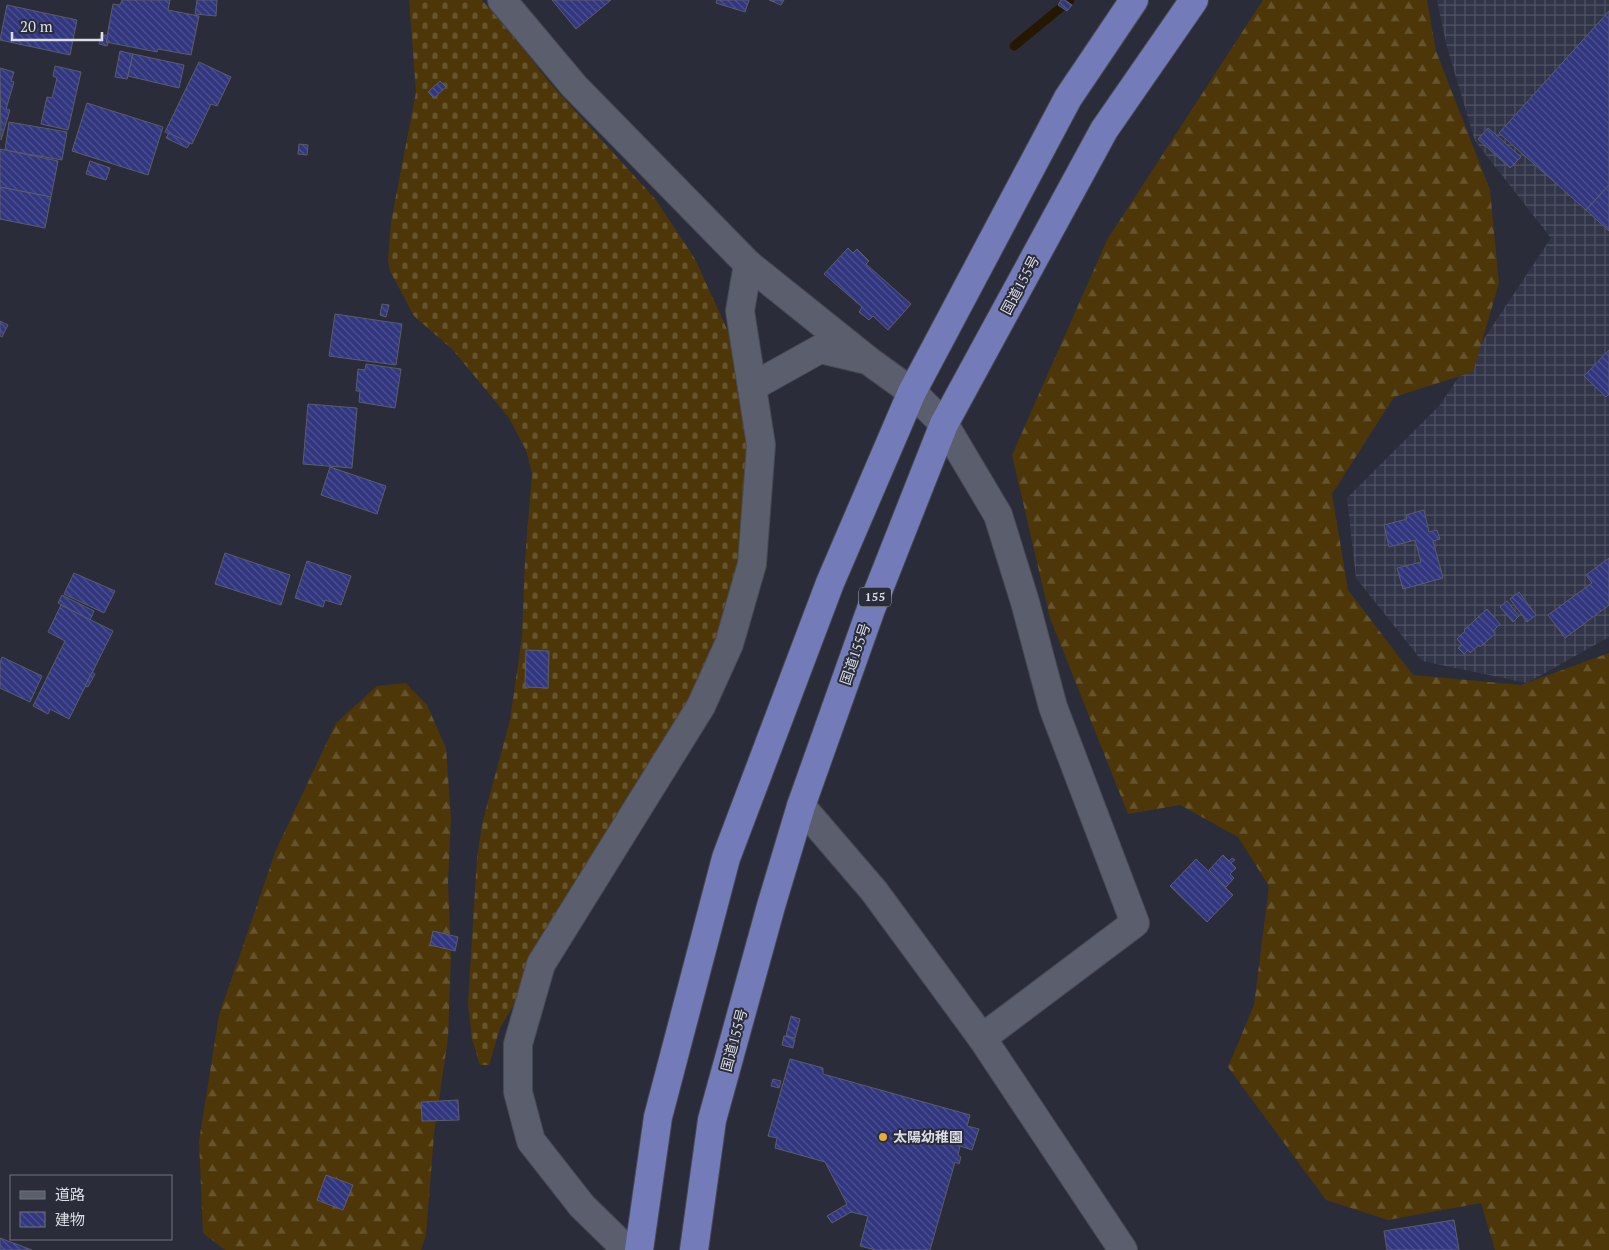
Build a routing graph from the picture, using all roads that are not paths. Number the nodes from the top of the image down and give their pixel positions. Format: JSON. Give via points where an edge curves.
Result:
{"nodes":[{"id":1,"x":502,"y":0,"type":"edge"},
{"id":2,"x":1134,"y":0,"type":"edge"},
{"id":3,"x":1194,"y":0,"type":"edge"},
{"id":4,"x":748,"y":264,"type":"junction"},
{"id":5,"x":869,"y":361,"type":"junction"},
{"id":6,"x":752,"y":387,"type":"junction"},
{"id":7,"x":912,"y":392,"type":"junction"},
{"id":8,"x":944,"y":424,"type":"junction"},
{"id":9,"x":801,"y":806,"type":"junction"},
{"id":10,"x":982,"y":1038,"type":"junction"},
{"id":11,"x":627,"y":1250,"type":"edge"},
{"id":12,"x":639,"y":1250,"type":"edge"},
{"id":13,"x":694,"y":1250,"type":"edge"},
{"id":14,"x":1123,"y":1250,"type":"edge"}],
"edges":[{"from":1,"to":4,"type":"street","via":[[574,86]]},
{"from":2,"to":7,"type":"highway","via":[[1068,98]]},
{"from":3,"to":8,"type":"highway","name":"国道155号","number":"155","via":[[1104,130]]},
{"from":4,"to":5,"type":"street"},
{"from":4,"to":6,"type":"street","via":[[740,312]]},
{"from":5,"to":6,"type":"street","via":[[820,349]]},
{"from":5,"to":7,"type":"street"},
{"from":6,"to":11,"type":"street","via":[[761,445],[752,564],[729,644],[700,706],[541,964],[518,1044],[518,1092],[531,1141],[582,1206]]},
{"from":7,"to":8,"type":"street"},
{"from":7,"to":12,"type":"highway","via":[[830,583],[726,858],[658,1117]]},
{"from":8,"to":9,"type":"highway","name":"国道155号","number":"155","via":[[871,609]]},
{"from":8,"to":10,"type":"street","via":[[998,515],[1053,707],[1135,923]]},
{"from":9,"to":10,"type":"street","via":[[874,892]]},
{"from":9,"to":13,"type":"highway","name":"国道155号","number":"155","via":[[770,906],[712,1120]]},
{"from":10,"to":14,"type":"street"}]}
